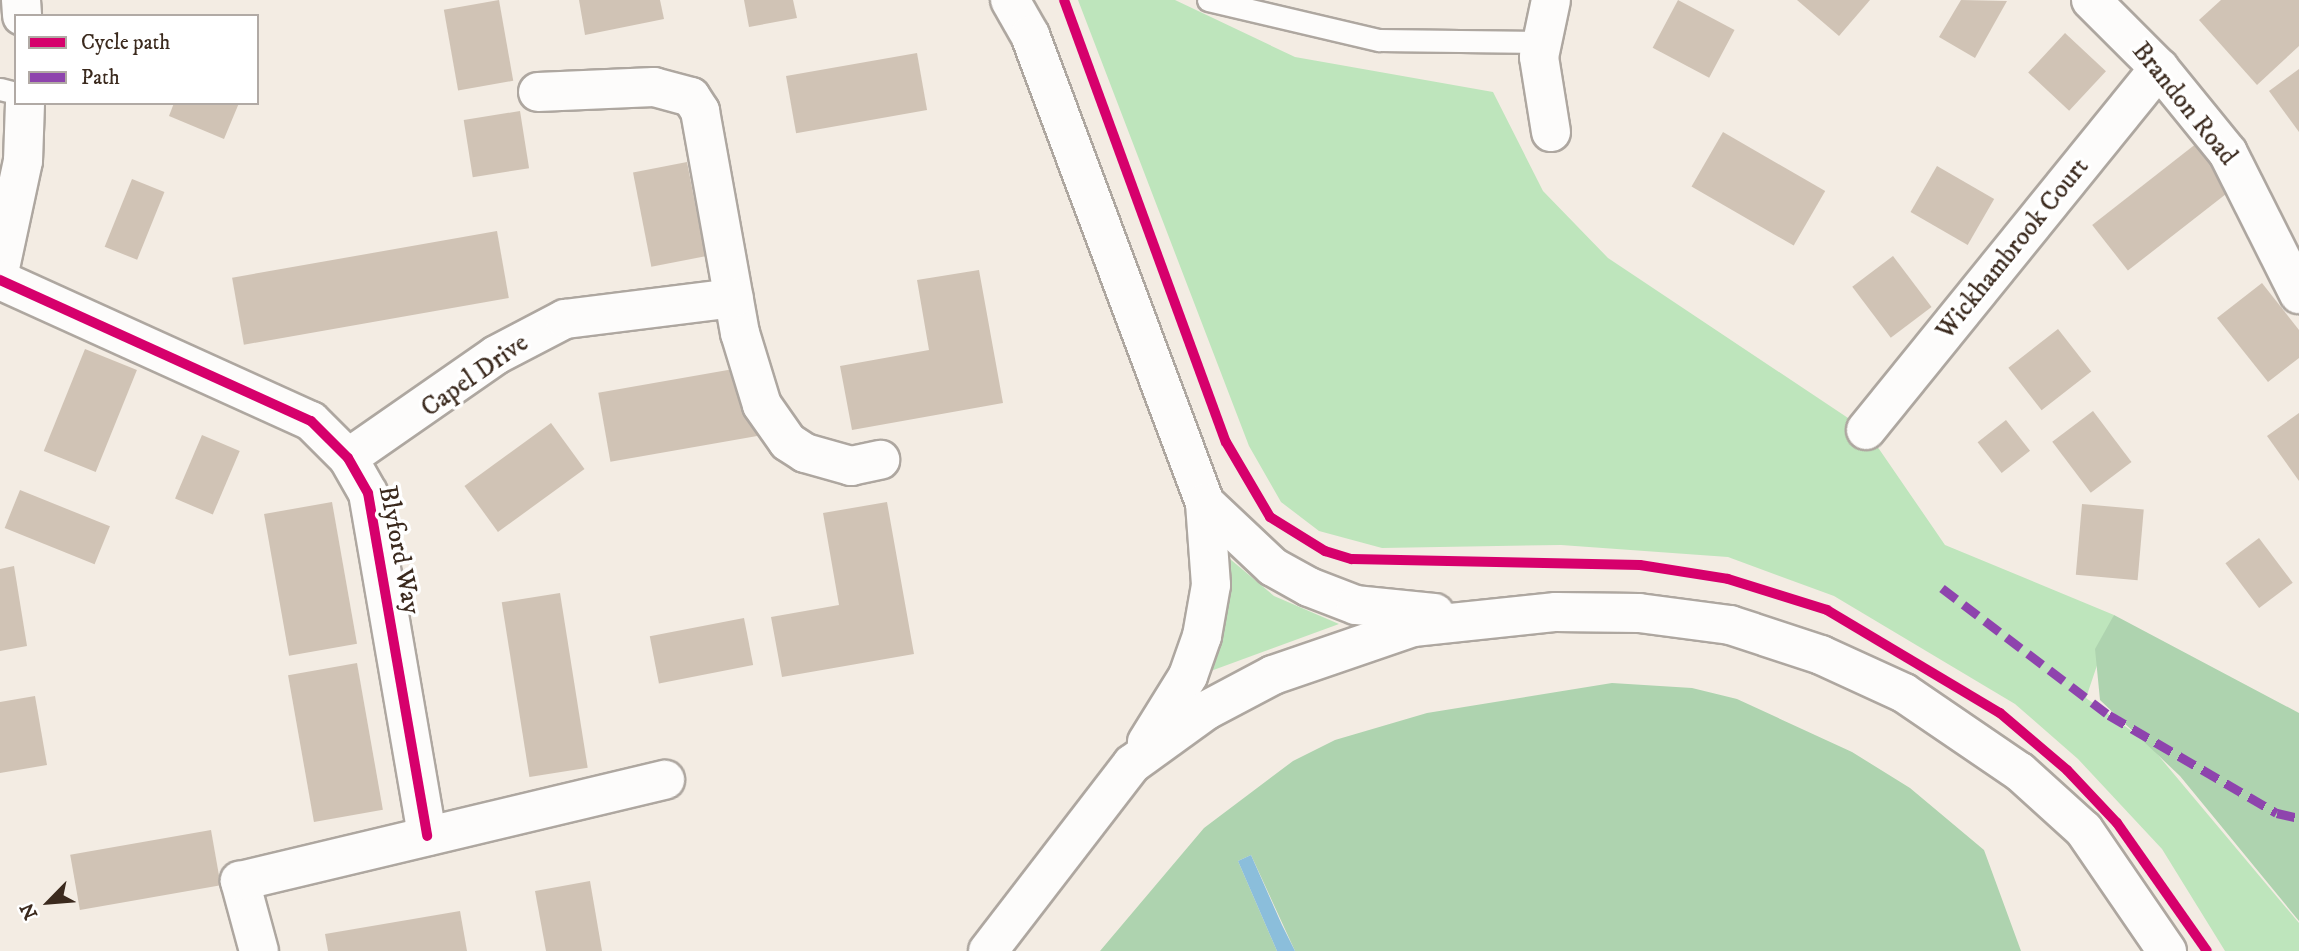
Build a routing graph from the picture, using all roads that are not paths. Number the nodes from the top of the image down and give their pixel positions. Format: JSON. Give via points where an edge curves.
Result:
{"nodes":[{"id":1,"x":1010,"y":0,"type":"edge"},
{"id":2,"x":1208,"y":0,"type":"edge"},
{"id":3,"x":1551,"y":0,"type":"edge"},
{"id":4,"x":2091,"y":0,"type":"edge"},
{"id":5,"x":1029,"y":18,"type":"edge"},
{"id":6,"x":1541,"y":42,"type":"junction"},
{"id":7,"x":2159,"y":68,"type":"junction"},
{"id":8,"x":538,"y":92,"type":"dead end"},
{"id":9,"x":24,"y":105,"type":"edge"},
{"id":10,"x":1550,"y":132,"type":"dead end"},
{"id":11,"x":2287,"y":233,"type":"edge"},
{"id":12,"x":0,"y":268,"type":"edge"},
{"id":13,"x":0,"y":280,"type":"edge"},
{"id":14,"x":2299,"y":294,"type":"edge"},
{"id":15,"x":734,"y":298,"type":"junction"},
{"id":16,"x":1866,"y":430,"type":"dead end"},
{"id":17,"x":348,"y":458,"type":"junction"},
{"id":18,"x":880,"y":460,"type":"dead end"},
{"id":19,"x":1205,"y":503,"type":"junction"},
{"id":20,"x":1476,"y":617,"type":"junction"},
{"id":21,"x":1132,"y":764,"type":"junction"},
{"id":22,"x":666,"y":780,"type":"dead end"},
{"id":23,"x":427,"y":836,"type":"junction"},
{"id":24,"x":259,"y":951,"type":"edge"},
{"id":25,"x":988,"y":951,"type":"edge"},
{"id":26,"x":2167,"y":951,"type":"edge"}],
"edges":[{"from":1,"to":5,"type":"main road"},
{"from":2,"to":6,"type":"lane","via":[[1379,40]]},
{"from":3,"to":6,"type":"main road"},
{"from":4,"to":7,"type":"main road","name":"Brandon Road"},
{"from":5,"to":19,"type":"main road"},
{"from":6,"to":10,"type":"main road","via":[[1541,95]]},
{"from":7,"to":11,"type":"main road","name":"Brandon Road"},
{"from":7,"to":16,"type":"main road","name":"Wickhambrook Court"},
{"from":8,"to":15,"type":"main road","via":[[654,87],[691,97],[700,111]]},
{"from":9,"to":12,"type":"main road","via":[[23,161]]},
{"from":11,"to":14,"type":"main road","name":"Brandon Road"},
{"from":13,"to":17,"type":"main road","name":"Blyford Way","via":[[311,421]]},
{"from":15,"to":17,"type":"main road","name":"Capel Drive","via":[[565,319],[496,355]]},
{"from":15,"to":18,"type":"main road","via":[[753,382],[788,442],[851,466]]},
{"from":17,"to":23,"type":"main road","name":"Blyford Way","via":[[368,493]]},
{"from":19,"to":20,"type":"main road","via":[[1273,567],[1309,587],[1356,605]]},
{"from":19,"to":21,"type":"main road","via":[[1211,584],[1202,636],[1169,712]]},
{"from":20,"to":21,"type":"main road","via":[[1413,627],[1273,675],[1207,710]]},
{"from":20,"to":26,"type":"main road","via":[[1639,613],[1730,625],[1821,654],[1905,693],[2020,772],[2084,830]]},
{"from":21,"to":25,"type":"main road"},
{"from":22,"to":23,"type":"main road"},
{"from":23,"to":24,"type":"main road","via":[[240,881]]}]}
